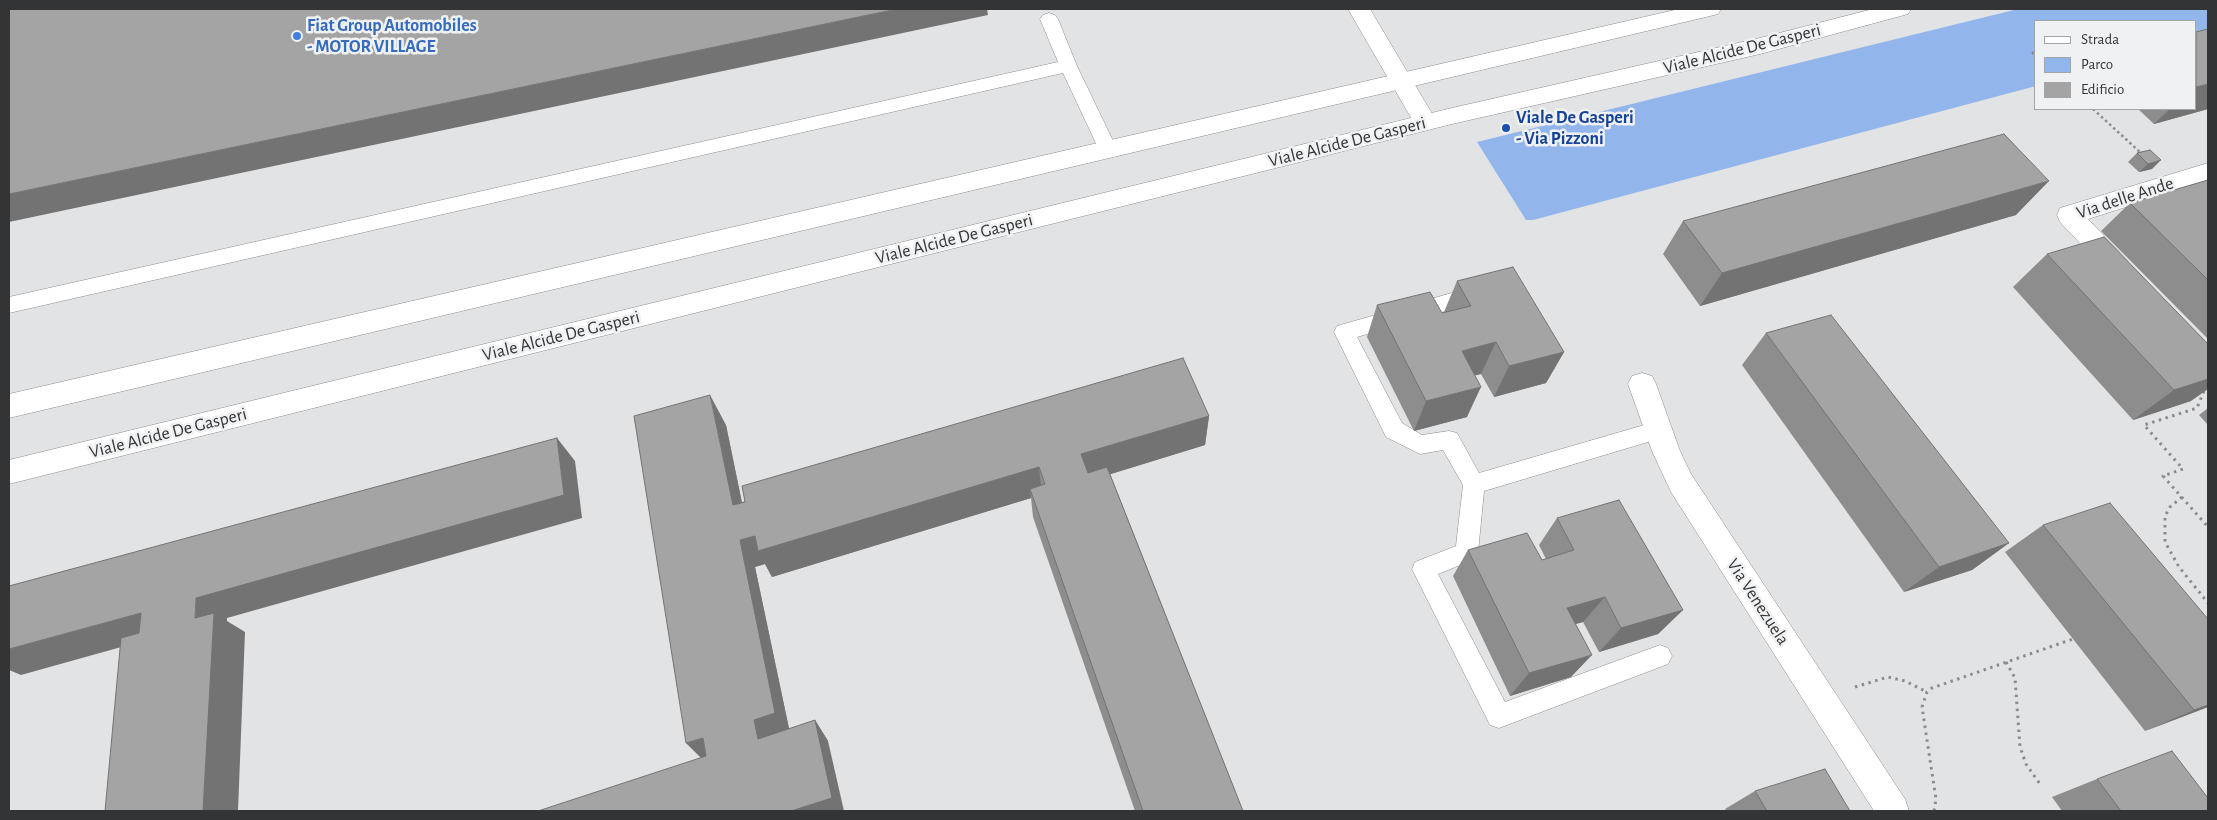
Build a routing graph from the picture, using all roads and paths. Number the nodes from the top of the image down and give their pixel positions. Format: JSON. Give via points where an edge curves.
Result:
{"nodes":[{"id":1,"x":1359,"y":9,"type":"edge"},
{"id":2,"x":1710,"y":9,"type":"edge"},
{"id":3,"x":1900,"y":9,"type":"edge"},
{"id":4,"x":1049,"y":19,"type":"dead end"},
{"id":5,"x":1068,"y":66,"type":"junction"},
{"id":6,"x":1400,"y":80,"type":"junction"},
{"id":7,"x":2094,"y":110,"type":"edge"},
{"id":8,"x":1425,"y":122,"type":"junction"},
{"id":9,"x":1108,"y":149,"type":"junction"},
{"id":10,"x":2147,"y":160,"type":"edge"},
{"id":11,"x":2206,"y":176,"type":"edge"},
{"id":12,"x":2131,"y":280,"type":"edge"},
{"id":13,"x":1498,"y":288,"type":"edge"},
{"id":14,"x":9,"y":305,"type":"edge"},
{"id":15,"x":1642,"y":384,"type":"dead end"},
{"id":16,"x":2205,"y":386,"type":"edge"},
{"id":17,"x":9,"y":406,"type":"edge"},
{"id":18,"x":1658,"y":430,"type":"junction"},
{"id":19,"x":9,"y":472,"type":"edge"},
{"id":20,"x":1474,"y":484,"type":"junction"},
{"id":21,"x":2182,"y":497,"type":"junction"},
{"id":22,"x":2208,"y":527,"type":"edge"},
{"id":23,"x":2208,"y":603,"type":"edge"},
{"id":24,"x":2073,"y":639,"type":"dead end"},
{"id":25,"x":1660,"y":656,"type":"dead end"},
{"id":26,"x":2006,"y":662,"type":"junction"},
{"id":27,"x":1851,"y":689,"type":"dead end"},
{"id":28,"x":1927,"y":692,"type":"junction"},
{"id":29,"x":2040,"y":784,"type":"dead end"},
{"id":30,"x":1893,"y":811,"type":"edge"},
{"id":31,"x":1934,"y":811,"type":"edge"}],
"edges":[{"from":1,"to":6,"type":"main road"},
{"from":2,"to":6,"type":"main road"},
{"from":3,"to":8,"type":"main road","name":"Viale Alcide De Gasperi","via":[[1760,46]]},
{"from":4,"to":5,"type":"lane"},
{"from":5,"to":9,"type":"lane"},
{"from":5,"to":14,"type":"lane"},
{"from":6,"to":8,"type":"main road"},
{"from":6,"to":9,"type":"main road"},
{"from":7,"to":10,"type":"path"},
{"from":8,"to":19,"type":"main road","name":"Viale Alcide De Gasperi"},
{"from":9,"to":17,"type":"main road"},
{"from":11,"to":12,"type":"main road","name":"Via delle Ande","via":[[2069,215]]},
{"from":13,"to":20,"type":"lane","via":[[1344,332],[1394,430],[1420,445],[1449,440]]},
{"from":15,"to":18,"type":"main road","name":"Via Venezuela"},
{"from":16,"to":21,"type":"path","via":[[2197,408],[2144,426],[2183,469],[2163,476]]},
{"from":18,"to":20,"type":"lane"},
{"from":18,"to":30,"type":"main road","name":"Via Venezuela","via":[[1681,483]]},
{"from":20,"to":25,"type":"lane","via":[[1467,552],[1424,569],[1499,716]]},
{"from":21,"to":22,"type":"path"},
{"from":21,"to":23,"type":"path","via":[[2165,516],[2165,542],[2179,567]]},
{"from":24,"to":26,"type":"path"},
{"from":26,"to":28,"type":"path"},
{"from":26,"to":29,"type":"path","via":[[2015,678],[2020,747],[2026,764]]},
{"from":27,"to":28,"type":"path","via":[[1888,677]]},
{"from":28,"to":31,"type":"path","via":[[1922,707],[1936,799]]}]}
